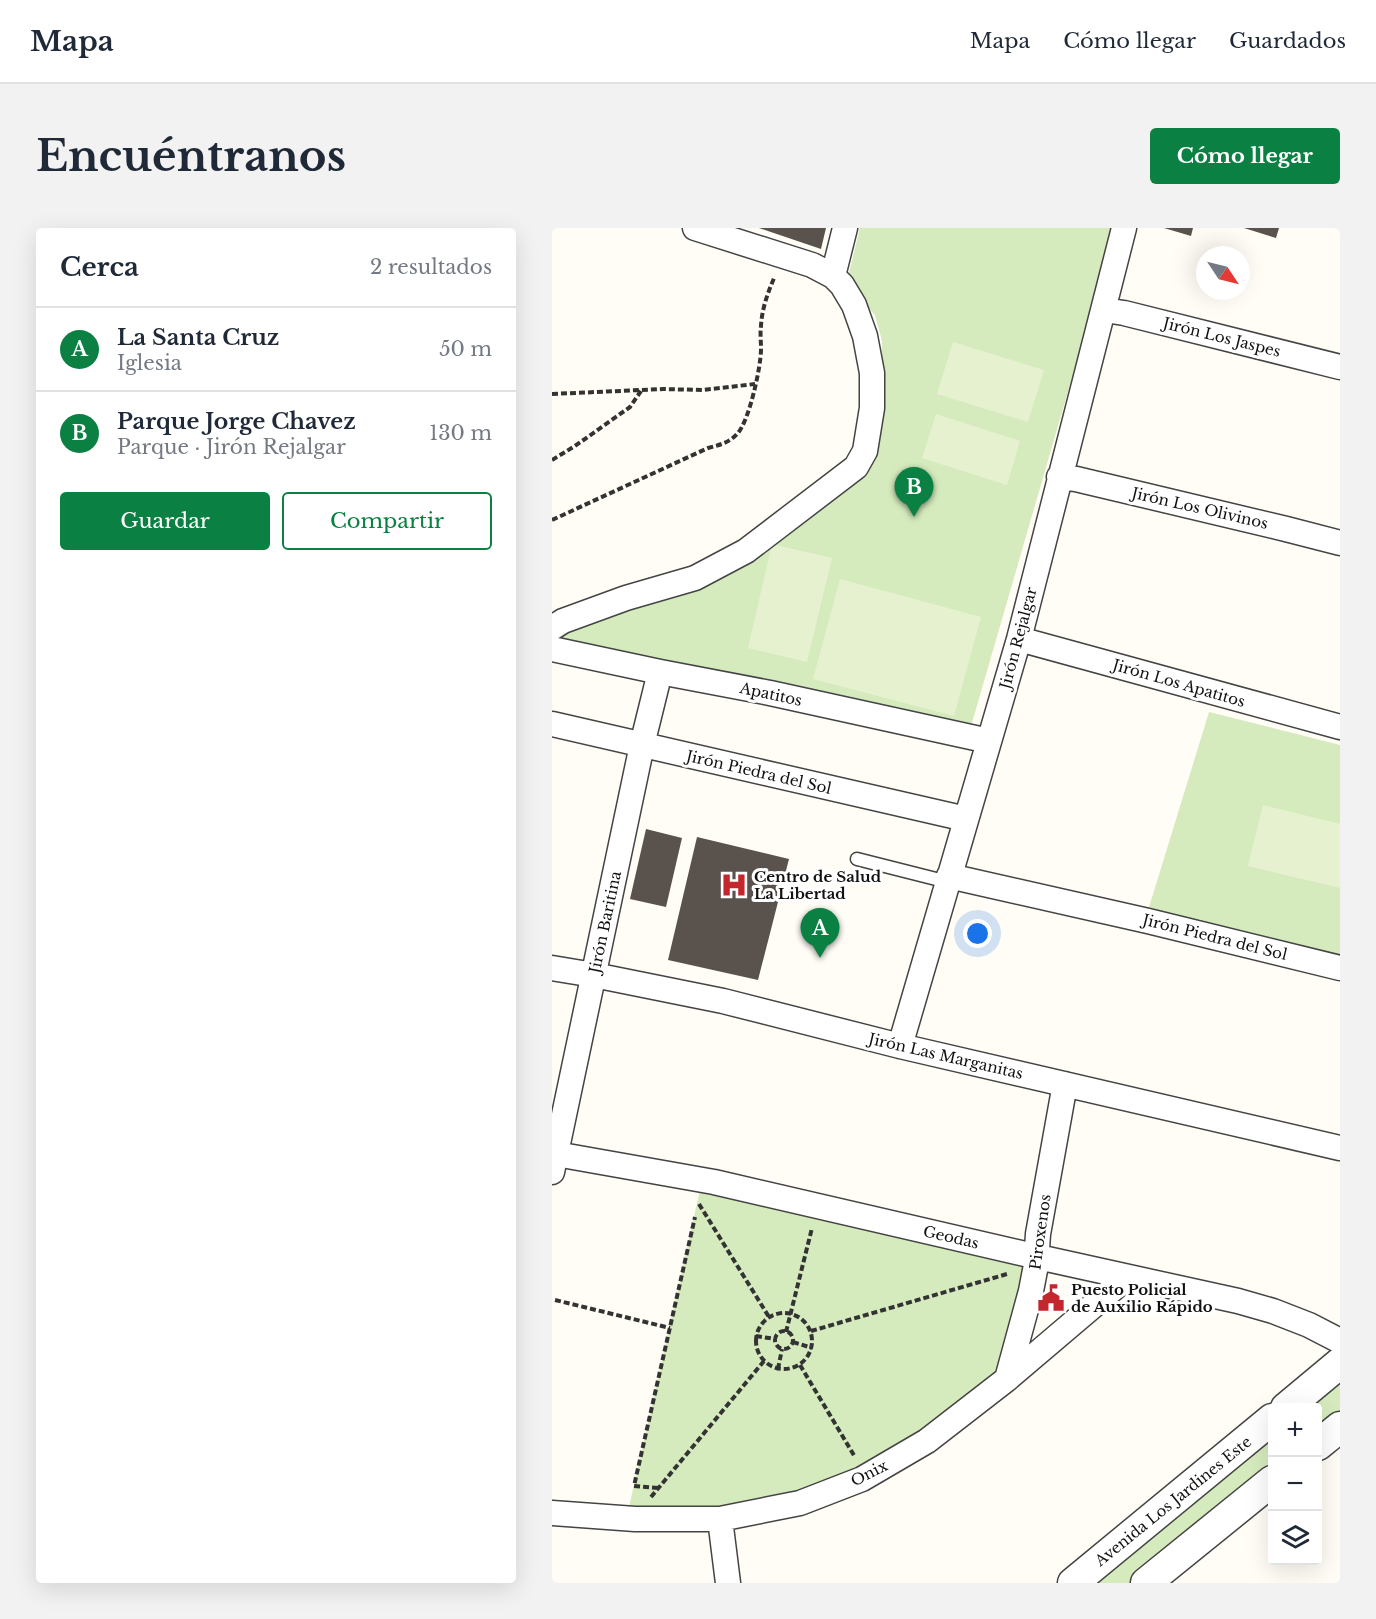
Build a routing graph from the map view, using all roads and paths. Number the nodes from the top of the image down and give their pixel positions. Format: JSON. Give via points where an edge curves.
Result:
{"nodes":[{"id":1,"x":696,"y":228,"type":"edge"},
{"id":2,"x":845,"y":228,"type":"edge"},
{"id":3,"x":1124,"y":228,"type":"edge"},
{"id":4,"x":783,"y":256,"type":"junction"},
{"id":5,"x":833,"y":276,"type":"junction"},
{"id":6,"x":1104,"y":310,"type":"junction"},
{"id":7,"x":1340,"y":366,"type":"edge"},
{"id":8,"x":755,"y":384,"type":"junction"},
{"id":9,"x":641,"y":391,"type":"junction"},
{"id":10,"x":552,"y":394,"type":"edge"},
{"id":11,"x":552,"y":460,"type":"edge"},
{"id":12,"x":1059,"y":477,"type":"junction"},
{"id":13,"x":552,"y":520,"type":"edge"},
{"id":14,"x":1340,"y":543,"type":"edge"},
{"id":15,"x":552,"y":628,"type":"edge"},
{"id":16,"x":1019,"y":639,"type":"junction"},
{"id":17,"x":552,"y":649,"type":"edge"},
{"id":18,"x":660,"y":672,"type":"junction"},
{"id":19,"x":552,"y":724,"type":"edge"},
{"id":20,"x":1340,"y":727,"type":"edge"},
{"id":21,"x":989,"y":741,"type":"junction"},
{"id":22,"x":642,"y":745,"type":"junction"},
{"id":23,"x":966,"y":819,"type":"junction"},
{"id":24,"x":857,"y":859,"type":"dead end"},
{"id":25,"x":948,"y":879,"type":"junction"},
{"id":26,"x":552,"y":968,"type":"edge"},
{"id":27,"x":1340,"y":968,"type":"edge"},
{"id":28,"x":594,"y":975,"type":"junction"},
{"id":29,"x":900,"y":1046,"type":"junction"},
{"id":30,"x":1065,"y":1084,"type":"junction"},
{"id":31,"x":1340,"y":1148,"type":"edge"},
{"id":32,"x":554,"y":1163,"type":"edge"},
{"id":33,"x":699,"y":1203,"type":"dead end"},
{"id":34,"x":695,"y":1217,"type":"dead end"},
{"id":35,"x":813,"y":1225,"type":"dead end"},
{"id":36,"x":1038,"y":1257,"type":"junction"},
{"id":37,"x":1013,"y":1272,"type":"dead end"},
{"id":38,"x":1127,"y":1277,"type":"junction"},
{"id":39,"x":555,"y":1300,"type":"dead end"},
{"id":40,"x":791,"y":1313,"type":"junction"},
{"id":41,"x":769,"y":1317,"type":"junction"},
{"id":42,"x":670,"y":1328,"type":"junction"},
{"id":43,"x":811,"y":1330,"type":"junction"},
{"id":44,"x":786,"y":1332,"type":"junction"},
{"id":45,"x":756,"y":1336,"type":"junction"},
{"id":46,"x":775,"y":1339,"type":"junction"},
{"id":47,"x":1340,"y":1341,"type":"edge"},
{"id":48,"x":793,"y":1342,"type":"junction"},
{"id":49,"x":812,"y":1348,"type":"junction"},
{"id":50,"x":782,"y":1349,"type":"junction"},
{"id":51,"x":764,"y":1361,"type":"junction"},
{"id":52,"x":1340,"y":1363,"type":"edge"},
{"id":53,"x":800,"y":1365,"type":"junction"},
{"id":54,"x":778,"y":1369,"type":"junction"},
{"id":55,"x":1008,"y":1379,"type":"junction"},
{"id":56,"x":1291,"y":1403,"type":"edge"},
{"id":57,"x":1268,"y":1422,"type":"edge"},
{"id":58,"x":1340,"y":1427,"type":"edge"},
{"id":59,"x":1322,"y":1441,"type":"edge"},
{"id":60,"x":857,"y":1460,"type":"dead end"},
{"id":61,"x":1268,"y":1484,"type":"edge"},
{"id":62,"x":658,"y":1488,"type":"junction"},
{"id":63,"x":645,"y":1504,"type":"dead end"},
{"id":64,"x":552,"y":1513,"type":"edge"},
{"id":65,"x":720,"y":1520,"type":"junction"},
{"id":66,"x":728,"y":1583,"type":"edge"},
{"id":67,"x":1073,"y":1583,"type":"edge"},
{"id":68,"x":1146,"y":1583,"type":"edge"}],
"edges":[{"from":1,"to":4,"type":"street"},
{"from":2,"to":5,"type":"street"},
{"from":3,"to":6,"type":"street","name":"Jirón Rejalgar"},
{"from":4,"to":5,"type":"street"},
{"from":4,"to":8,"type":"path","via":[[765,298]]},
{"from":5,"to":15,"type":"street","via":[[854,305],[872,373],[872,408],[865,451],[856,467],[746,551],[706,573],[627,598]]},
{"from":6,"to":7,"type":"street","name":"Jirón Los Jaspes"},
{"from":6,"to":12,"type":"street","name":"Jirón Rejalgar"},
{"from":8,"to":9,"type":"path"},
{"from":8,"to":13,"type":"path","via":[[746,420],[738,434],[725,444],[699,452]]},
{"from":9,"to":10,"type":"path"},
{"from":9,"to":11,"type":"path","via":[[630,407]]},
{"from":12,"to":14,"type":"street","name":"Jirón Los Olivinos"},
{"from":12,"to":16,"type":"street","name":"Jirón Rejalgar"},
{"from":16,"to":20,"type":"street","name":"Jirón Los Apatitos"},
{"from":16,"to":21,"type":"street","name":"Jirón Rejalgar"},
{"from":17,"to":18,"type":"street","name":"Apatitos"},
{"from":18,"to":21,"type":"street","name":"Apatitos"},
{"from":18,"to":22,"type":"street","name":"Jirón Baritina"},
{"from":19,"to":22,"type":"street","name":"Jirón Piedra del Sol"},
{"from":21,"to":23,"type":"street","name":"Jirón Rejalgar"},
{"from":22,"to":23,"type":"street","name":"Jirón Piedra del Sol"},
{"from":22,"to":28,"type":"street","name":"Jirón Baritina"},
{"from":23,"to":25,"type":"street","name":"Jirón Rejalgar"},
{"from":24,"to":25,"type":"lane"},
{"from":25,"to":27,"type":"street","name":"Jirón Piedra del Sol","via":[[1137,918]]},
{"from":25,"to":29,"type":"street","name":"Jirón Rejalgar"},
{"from":26,"to":28,"type":"street","name":"Jirón Las Marganitas"},
{"from":28,"to":29,"type":"street","name":"Jirón Las Marganitas","via":[[723,1001]]},
{"from":28,"to":32,"type":"street","name":"Jirón Baritina"},
{"from":29,"to":30,"type":"street","name":"Jirón Las Marganitas"},
{"from":30,"to":31,"type":"street","name":"Jirón Las Marganitas"},
{"from":30,"to":36,"type":"street","name":"Piroxenos","via":[[1038,1234]]},
{"from":32,"to":36,"type":"street","name":"Geodas","via":[[714,1182]]},
{"from":33,"to":41,"type":"path"},
{"from":34,"to":42,"type":"path"},
{"from":35,"to":40,"type":"path"},
{"from":36,"to":38,"type":"street","name":"Geodas"},
{"from":36,"to":55,"type":"street","name":"Piroxenos"},
{"from":37,"to":43,"type":"path"},
{"from":38,"to":47,"type":"street","name":"Geodas","via":[[1273,1311]]},
{"from":38,"to":55,"type":"street","name":"Onix"},
{"from":39,"to":42,"type":"path"},
{"from":40,"to":41,"type":"path"},
{"from":40,"to":43,"type":"path"},
{"from":40,"to":44,"type":"path"},
{"from":41,"to":45,"type":"path"},
{"from":42,"to":62,"type":"path","via":[[634,1486]]},
{"from":43,"to":49,"type":"path"},
{"from":44,"to":46,"type":"path","via":[[777,1334]]},
{"from":44,"to":48,"type":"path"},
{"from":45,"to":46,"type":"path"},
{"from":45,"to":51,"type":"path"},
{"from":46,"to":50,"type":"path"},
{"from":48,"to":49,"type":"path"},
{"from":48,"to":50,"type":"path"},
{"from":49,"to":53,"type":"path"},
{"from":50,"to":54,"type":"path"},
{"from":51,"to":54,"type":"path"},
{"from":51,"to":62,"type":"path"},
{"from":52,"to":56,"type":"street"},
{"from":53,"to":54,"type":"path"},
{"from":53,"to":60,"type":"path"},
{"from":55,"to":65,"type":"street","name":"Onix","via":[[927,1441],[862,1479],[800,1503]]},
{"from":57,"to":67,"type":"street","name":"Avenida Los Jardines Este"},
{"from":58,"to":59,"type":"street"},
{"from":61,"to":68,"type":"street"},
{"from":62,"to":63,"type":"path"},
{"from":64,"to":65,"type":"street","name":"Onix"},
{"from":65,"to":66,"type":"street"}]}
